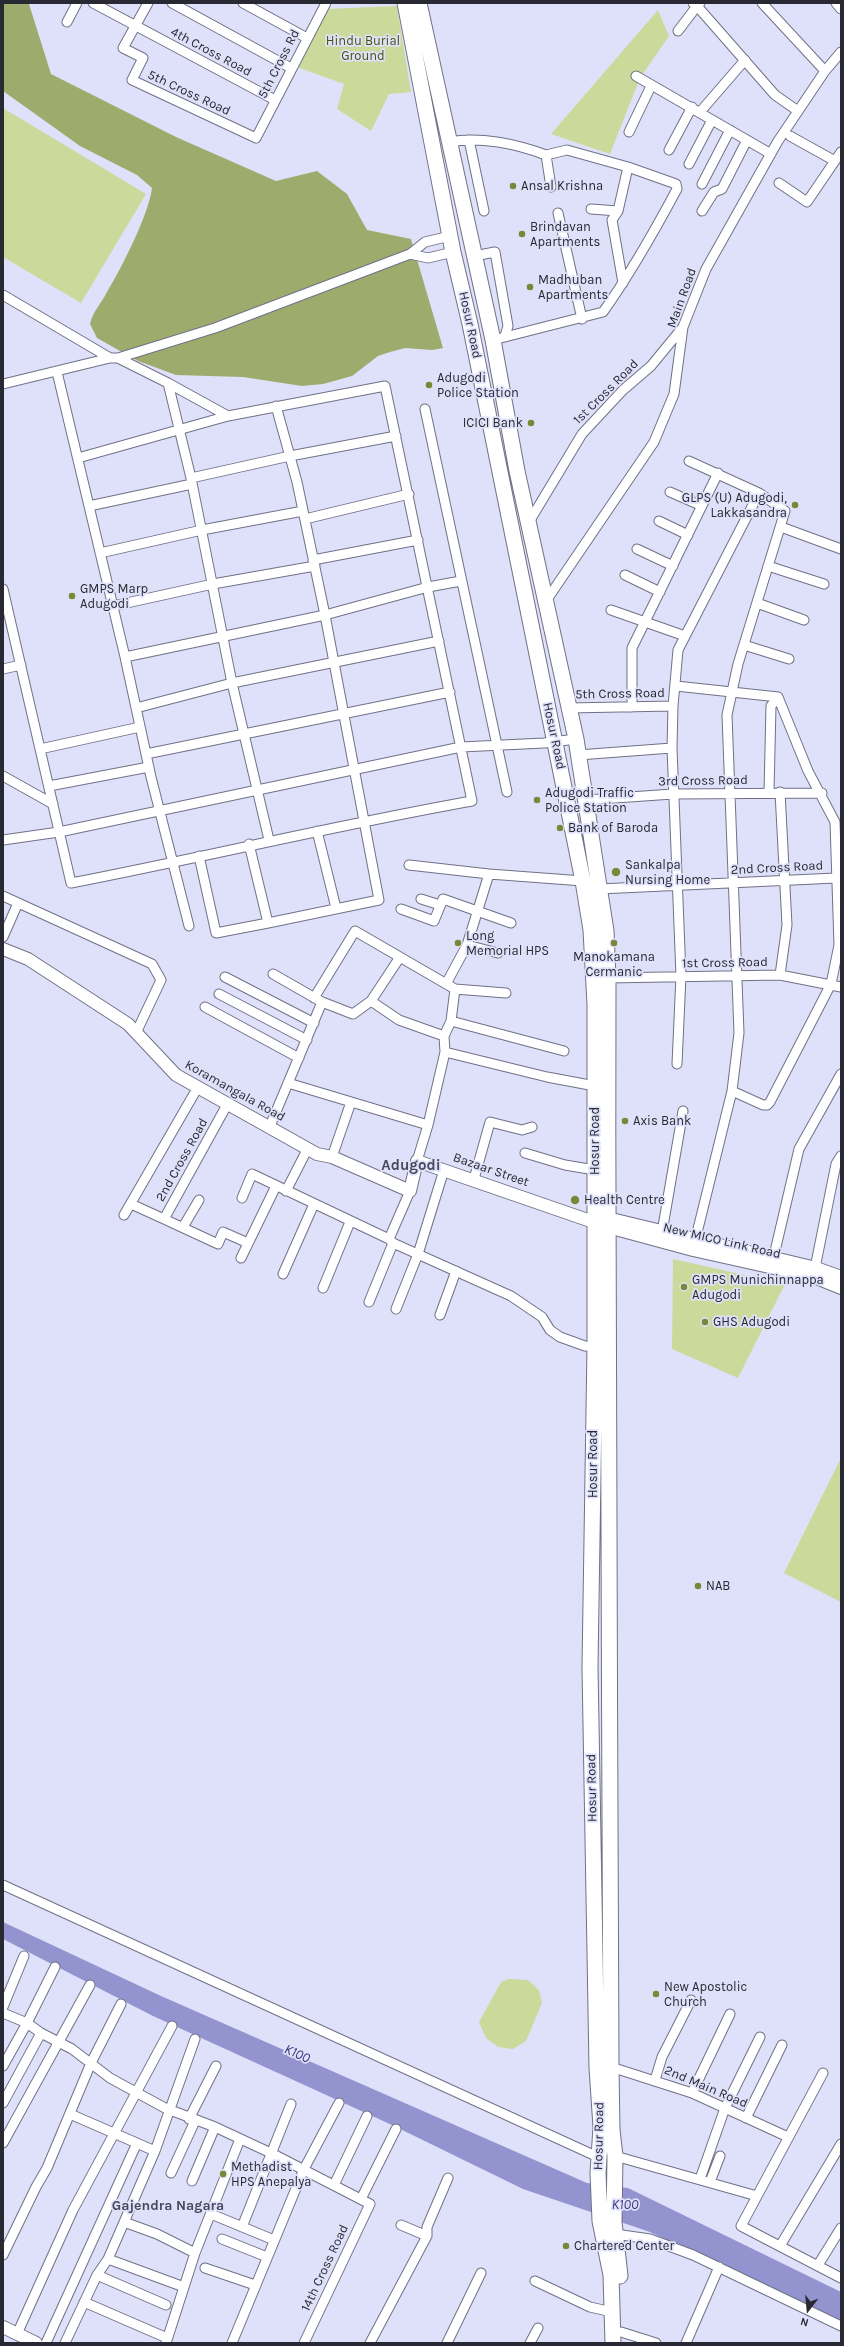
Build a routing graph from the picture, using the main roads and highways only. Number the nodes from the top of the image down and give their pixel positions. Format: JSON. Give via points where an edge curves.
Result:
{"nodes":[{"id":1,"x":405,"y":3,"type":"edge"},
{"id":2,"x":419,"y":3,"type":"edge"},
{"id":3,"x":488,"y":320,"type":"junction"},
{"id":4,"x":470,"y":324,"type":"junction"},
{"id":5,"x":602,"y":1221,"type":"junction"},
{"id":6,"x":619,"y":2339,"type":"edge"}],
"edges":[{"from":1,"to":4,"type":"main road","name":"Hosur Road","via":[[453,252]]},
{"from":2,"to":3,"type":"main road","name":"Hosur Road"},
{"from":3,"to":4,"type":"main road"},
{"from":3,"to":5,"type":"main road","name":"Hosur Road","via":[[499,338],[503,401],[576,739],[606,931],[608,978]]},
{"from":4,"to":5,"type":"main road","name":"Hosur Road","via":[[583,881],[592,954],[595,1170]]},
{"from":5,"to":6,"type":"main road","name":"Hosur Road","via":[[610,2067],[615,2156],[615,2234],[620,2278]]},
{"from":5,"to":6,"type":"main road","name":"Hosur Road","via":[[595,1347],[590,1674],[597,2068],[601,2127],[598,2157],[600,2221],[611,2275],[612,2312]]}]}
